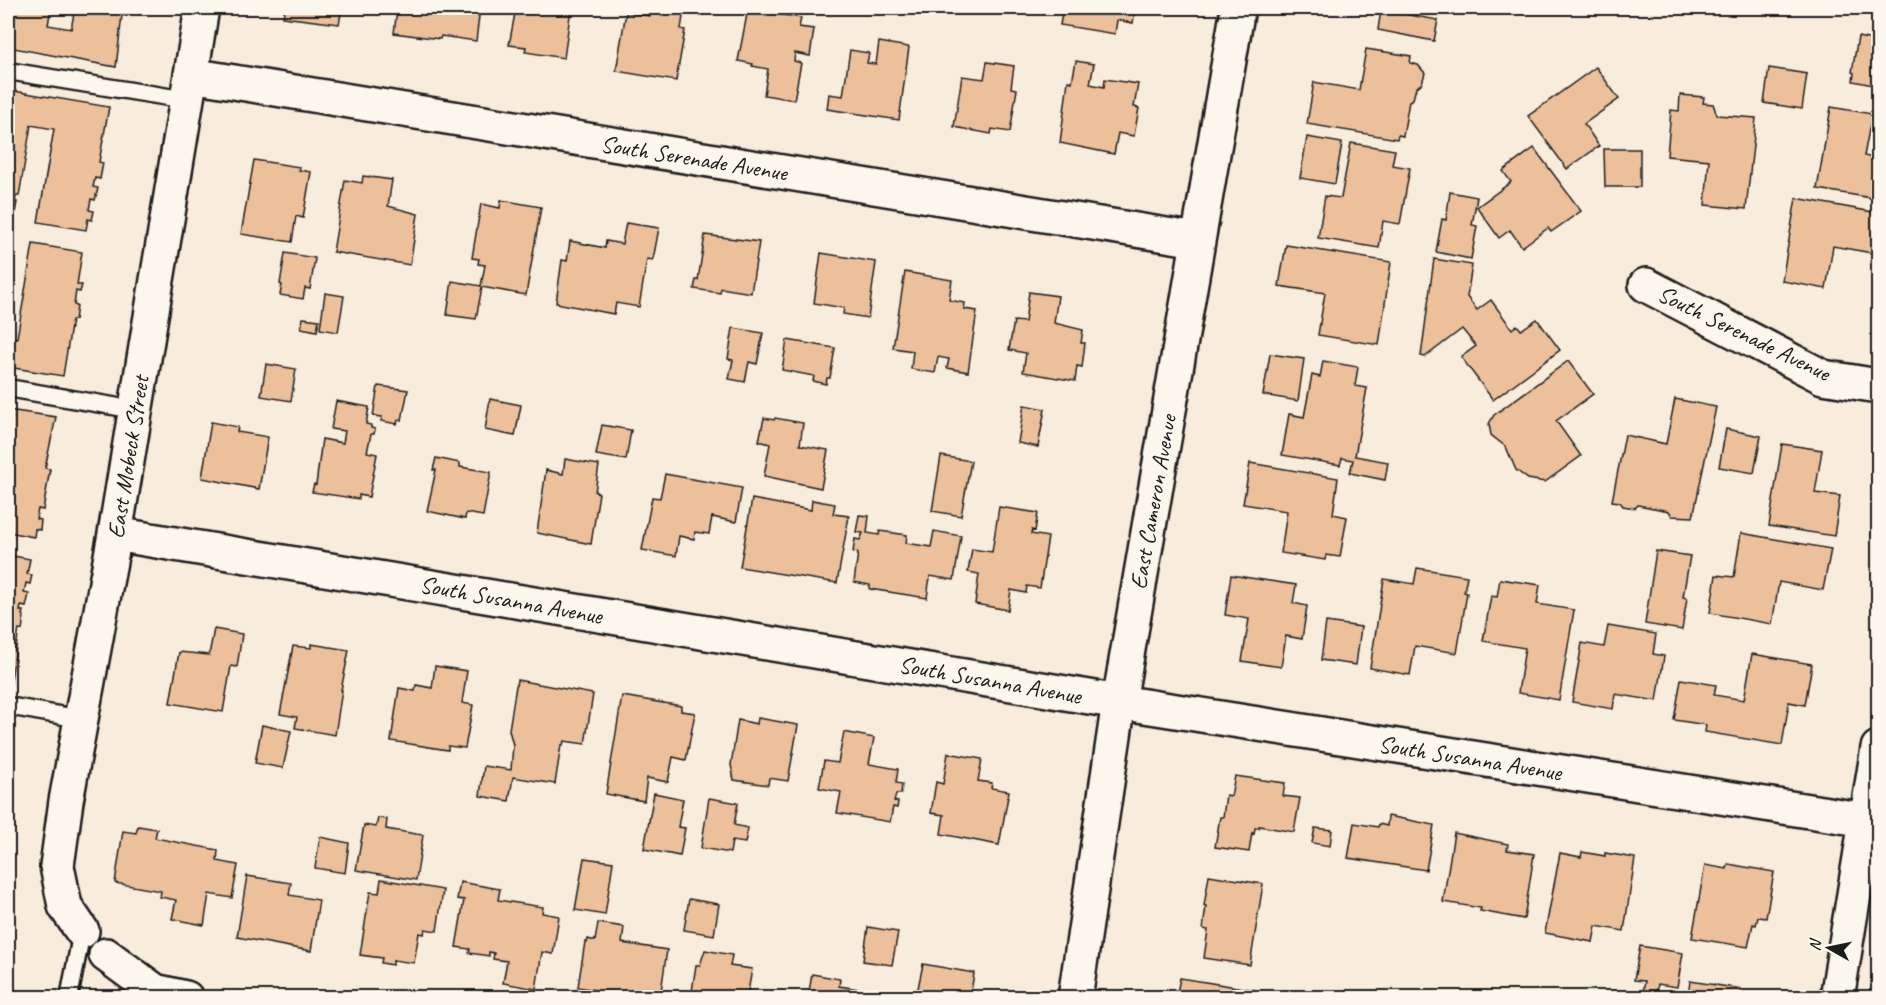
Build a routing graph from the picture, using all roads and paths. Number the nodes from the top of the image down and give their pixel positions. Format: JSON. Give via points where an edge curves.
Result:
{"nodes":[{"id":1,"x":202,"y":8,"type":"edge"},
{"id":2,"x":1238,"y":8,"type":"edge"},
{"id":3,"x":8,"y":71,"type":"edge"},
{"id":4,"x":189,"y":88,"type":"junction"},
{"id":5,"x":1197,"y":240,"type":"junction"},
{"id":6,"x":1646,"y":285,"type":"dead end"},
{"id":7,"x":1878,"y":386,"type":"edge"},
{"id":8,"x":8,"y":388,"type":"edge"},
{"id":9,"x":136,"y":410,"type":"junction"},
{"id":10,"x":116,"y":534,"type":"junction"},
{"id":11,"x":1119,"y":702,"type":"junction"},
{"id":12,"x":8,"y":706,"type":"edge"},
{"id":13,"x":81,"y":719,"type":"junction"},
{"id":14,"x":1878,"y":748,"type":"edge"},
{"id":15,"x":1866,"y":820,"type":"junction"},
{"id":16,"x":73,"y":919,"type":"joint"},
{"id":17,"x":106,"y":955,"type":"dead end"},
{"id":18,"x":69,"y":998,"type":"edge"},
{"id":19,"x":186,"y":998,"type":"edge"},
{"id":20,"x":1074,"y":998,"type":"edge"},
{"id":21,"x":1837,"y":998,"type":"edge"}],
"edges":[{"from":1,"to":4,"type":"street","name":"East Mobeck Street"},
{"from":2,"to":5,"type":"street","name":"East Cameron Avenue"},
{"from":3,"to":4,"type":"lane"},
{"from":4,"to":5,"type":"street","name":"South Serenade Avenue"},
{"from":4,"to":9,"type":"street","name":"East Mobeck Street"},
{"from":5,"to":11,"type":"street","name":"East Cameron Avenue"},
{"from":6,"to":7,"type":"street","name":"South Serenade Avenue","via":[[1823,377]]},
{"from":8,"to":9,"type":"lane"},
{"from":9,"to":10,"type":"street","name":"East Mobeck Street"},
{"from":10,"to":11,"type":"street","name":"South Susanna Avenue"},
{"from":10,"to":13,"type":"street","name":"East Mobeck Street"},
{"from":11,"to":15,"type":"street","name":"South Susanna Avenue"},
{"from":11,"to":20,"type":"street","name":"East Cameron Avenue"},
{"from":12,"to":13,"type":"lane"},
{"from":13,"to":16,"type":"street","name":"East Mobeck Street","via":[[57,866]]},
{"from":14,"to":15,"type":"street"},
{"from":15,"to":21,"type":"street"},
{"from":16,"to":18,"type":"lane"},
{"from":17,"to":19,"type":"street","via":[[154,992]]}]}
